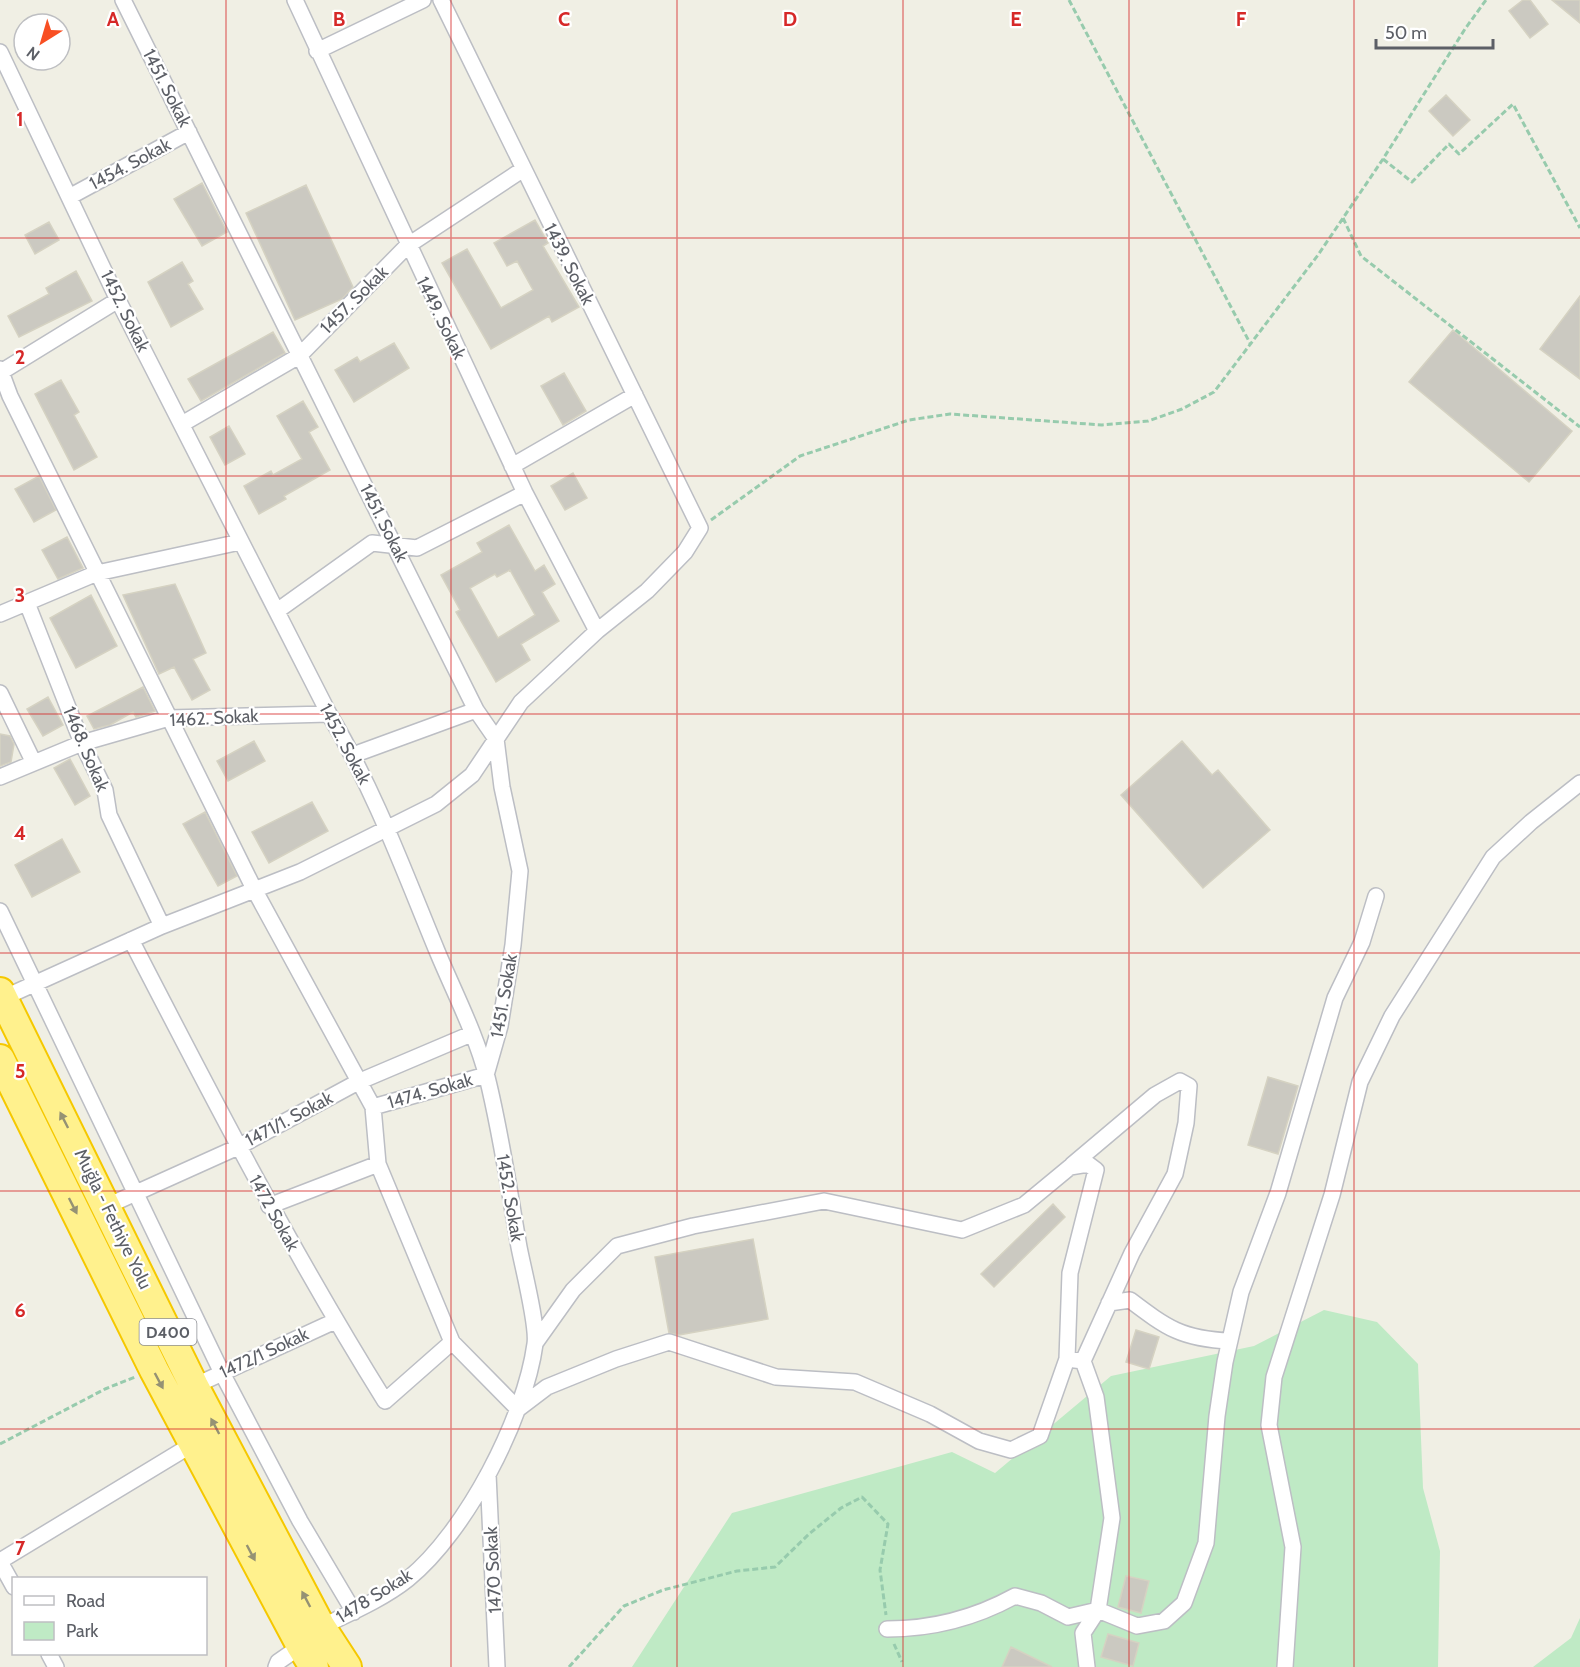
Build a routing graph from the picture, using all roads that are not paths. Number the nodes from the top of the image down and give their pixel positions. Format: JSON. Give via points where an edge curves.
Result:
{"nodes":[{"id":1,"x":123,"y":0,"type":"edge"},
{"id":2,"x":295,"y":0,"type":"edge"},
{"id":3,"x":423,"y":0,"type":"edge"},
{"id":4,"x":441,"y":0,"type":"edge"},
{"id":5,"x":318,"y":51,"type":"junction"},
{"id":6,"x":0,"y":52,"type":"edge"},
{"id":7,"x":6,"y":79,"type":"edge"},
{"id":8,"x":189,"y":132,"type":"junction"},
{"id":9,"x":522,"y":170,"type":"junction"},
{"id":10,"x":71,"y":196,"type":"junction"},
{"id":11,"x":407,"y":246,"type":"junction"},
{"id":12,"x":118,"y":300,"type":"junction"},
{"id":13,"x":299,"y":356,"type":"junction"},
{"id":14,"x":1,"y":370,"type":"edge"},
{"id":15,"x":635,"y":395,"type":"junction"},
{"id":16,"x":5,"y":399,"type":"edge"},
{"id":17,"x":182,"y":424,"type":"junction"},
{"id":18,"x":512,"y":466,"type":"junction"},
{"id":19,"x":525,"y":493,"type":"junction"},
{"id":20,"x":240,"y":542,"type":"junction"},
{"id":21,"x":395,"y":544,"type":"junction"},
{"id":22,"x":97,"y":573,"type":"junction"},
{"id":23,"x":27,"y":603,"type":"junction"},
{"id":24,"x":277,"y":611,"type":"junction"},
{"id":25,"x":0,"y":614,"type":"edge"},
{"id":26,"x":597,"y":631,"type":"junction"},
{"id":27,"x":0,"y":693,"type":"edge"},
{"id":28,"x":476,"y":710,"type":"junction"},
{"id":29,"x":329,"y":714,"type":"junction"},
{"id":30,"x":169,"y":718,"type":"junction"},
{"id":31,"x":496,"y":739,"type":"junction"},
{"id":32,"x":82,"y":743,"type":"junction"},
{"id":33,"x":353,"y":754,"type":"junction"},
{"id":34,"x":33,"y":761,"type":"junction"},
{"id":35,"x":0,"y":777,"type":"edge"},
{"id":36,"x":1580,"y":783,"type":"edge"},
{"id":37,"x":388,"y":830,"type":"junction"},
{"id":38,"x":254,"y":889,"type":"junction"},
{"id":39,"x":1376,"y":896,"type":"dead end"},
{"id":40,"x":0,"y":910,"type":"edge"},
{"id":41,"x":162,"y":926,"type":"junction"},
{"id":42,"x":131,"y":940,"type":"junction"},
{"id":43,"x":36,"y":983,"type":"junction"},
{"id":44,"x":2,"y":995,"type":"edge"},
{"id":45,"x":471,"y":1034,"type":"junction"},
{"id":46,"x":0,"y":1059,"type":"edge"},
{"id":47,"x":486,"y":1075,"type":"junction"},
{"id":48,"x":358,"y":1082,"type":"junction"},
{"id":49,"x":373,"y":1107,"type":"junction"},
{"id":50,"x":238,"y":1147,"type":"junction"},
{"id":51,"x":378,"y":1164,"type":"junction"},
{"id":52,"x":1070,"y":1167,"type":"junction"},
{"id":53,"x":135,"y":1193,"type":"junction"},
{"id":54,"x":107,"y":1206,"type":"junction"},
{"id":55,"x":269,"y":1206,"type":"junction"},
{"id":56,"x":1109,"y":1303,"type":"junction"},
{"id":57,"x":335,"y":1320,"type":"junction"},
{"id":58,"x":1230,"y":1341,"type":"junction"},
{"id":59,"x":452,"y":1342,"type":"junction"},
{"id":60,"x":536,"y":1342,"type":"junction"},
{"id":61,"x":1075,"y":1360,"type":"junction"},
{"id":62,"x":222,"y":1373,"type":"junction"},
{"id":63,"x":194,"y":1386,"type":"junction"},
{"id":64,"x":518,"y":1409,"type":"junction"},
{"id":65,"x":193,"y":1444,"type":"junction"},
{"id":66,"x":488,"y":1474,"type":"junction"},
{"id":67,"x":0,"y":1561,"type":"edge"},
{"id":68,"x":12,"y":1583,"type":"edge"},
{"id":69,"x":1098,"y":1611,"type":"junction"},
{"id":70,"x":354,"y":1612,"type":"junction"},
{"id":71,"x":321,"y":1627,"type":"junction"},
{"id":72,"x":887,"y":1629,"type":"road end"},
{"id":73,"x":308,"y":1657,"type":"edge"},
{"id":74,"x":276,"y":1667,"type":"edge"},
{"id":75,"x":347,"y":1667,"type":"edge"},
{"id":76,"x":497,"y":1667,"type":"edge"},
{"id":77,"x":1087,"y":1667,"type":"edge"},
{"id":78,"x":1285,"y":1667,"type":"edge"}],
"edges":[{"from":1,"to":8,"type":"street","name":"1451. Sokak"},
{"from":2,"to":5,"type":"street","name":"1449. Sokak"},
{"from":3,"to":5,"type":"street"},
{"from":4,"to":9,"type":"street","name":"1439. Sokak"},
{"from":5,"to":11,"type":"street","name":"1449. Sokak"},
{"from":6,"to":7,"type":"street","name":"1452. Sokak"},
{"from":7,"to":10,"type":"street","name":"1452. Sokak"},
{"from":8,"to":10,"type":"street","name":"1454. Sokak"},
{"from":8,"to":13,"type":"street","name":"1451. Sokak"},
{"from":9,"to":11,"type":"street","name":"1457. Sokak"},
{"from":9,"to":15,"type":"street","name":"1439. Sokak"},
{"from":10,"to":12,"type":"street","name":"1452. Sokak"},
{"from":11,"to":13,"type":"street","name":"1457. Sokak"},
{"from":11,"to":18,"type":"street","name":"1449. Sokak"},
{"from":12,"to":14,"type":"street"},
{"from":12,"to":17,"type":"street","name":"1452. Sokak"},
{"from":13,"to":17,"type":"street","name":"1457. Sokak"},
{"from":13,"to":21,"type":"street","name":"1451. Sokak"},
{"from":14,"to":16,"type":"street"},
{"from":15,"to":18,"type":"street"},
{"from":15,"to":26,"type":"street","name":"1439. Sokak","via":[[700,528],[685,552],[647,591]]},
{"from":16,"to":22,"type":"street"},
{"from":17,"to":20,"type":"street","name":"1452. Sokak"},
{"from":18,"to":19,"type":"street","name":"1449. Sokak"},
{"from":19,"to":21,"type":"street","via":[[417,548]]},
{"from":19,"to":26,"type":"street","name":"1449. Sokak"},
{"from":20,"to":22,"type":"street"},
{"from":20,"to":24,"type":"street","name":"1452. Sokak"},
{"from":21,"to":24,"type":"street","via":[[372,543]]},
{"from":21,"to":28,"type":"street","name":"1451. Sokak"},
{"from":22,"to":23,"type":"street"},
{"from":22,"to":30,"type":"street"},
{"from":23,"to":25,"type":"street"},
{"from":23,"to":32,"type":"street","name":"1468. Sokak"},
{"from":24,"to":29,"type":"street","name":"1452. Sokak"},
{"from":26,"to":31,"type":"street","via":[[522,702]]},
{"from":27,"to":34,"type":"street"},
{"from":28,"to":31,"type":"street","name":"1451. Sokak"},
{"from":28,"to":33,"type":"street"},
{"from":29,"to":30,"type":"street","name":"1462. Sokak"},
{"from":29,"to":33,"type":"street","name":"1452. Sokak"},
{"from":30,"to":32,"type":"street","name":"1462. Sokak"},
{"from":30,"to":38,"type":"street"},
{"from":31,"to":37,"type":"street","via":[[472,775],[456,790]]},
{"from":31,"to":47,"type":"street","name":"1451. Sokak","via":[[520,872],[500,1026]]},
{"from":32,"to":34,"type":"street","name":"1462. Sokak"},
{"from":32,"to":41,"type":"street","name":"1468. Sokak","via":[[105,790],[109,815]]},
{"from":33,"to":37,"type":"street","name":"1452. Sokak"},
{"from":34,"to":35,"type":"street","name":"1462. Sokak"},
{"from":36,"to":78,"type":"street","via":[[1493,857],[1392,1016],[1359,1082],[1332,1196],[1274,1377],[1269,1425],[1293,1547]]},
{"from":37,"to":38,"type":"street"},
{"from":37,"to":45,"type":"street","name":"1452. Sokak"},
{"from":38,"to":41,"type":"street"},
{"from":38,"to":48,"type":"street"},
{"from":39,"to":58,"type":"street","via":[[1362,942],[1335,998],[1278,1193],[1241,1292]]},
{"from":40,"to":43,"type":"street"},
{"from":41,"to":42,"type":"street"},
{"from":42,"to":43,"type":"street"},
{"from":42,"to":50,"type":"street","name":"1472 Sokak"},
{"from":43,"to":44,"type":"street"},
{"from":43,"to":53,"type":"street"},
{"from":54,"to":44,"type":"highway","name":"Muğla - Fethiye Yolu","number":"D400","one_way":true},
{"from":45,"to":47,"type":"street","name":"1452. Sokak"},
{"from":45,"to":48,"type":"street","name":"1471/1. Sokak"},
{"from":46,"to":65,"type":"highway","name":"Muğla - Fethiye Yolu","number":"D400","one_way":true},
{"from":47,"to":49,"type":"street","name":"1474. Sokak"},
{"from":47,"to":60,"type":"street","name":"1452. Sokak"},
{"from":48,"to":49,"type":"street"},
{"from":48,"to":50,"type":"street","name":"1471/1. Sokak"},
{"from":49,"to":51,"type":"street"},
{"from":50,"to":53,"type":"street","name":"1471/1. Sokak"},
{"from":50,"to":55,"type":"street","name":"1472 Sokak"},
{"from":51,"to":55,"type":"street"},
{"from":51,"to":59,"type":"street"},
{"from":52,"to":56,"type":"street","via":[[1155,1095],[1180,1081],[1189,1086],[1175,1174]]},
{"from":52,"to":60,"type":"street","via":[[1024,1205],[962,1230],[824,1201],[693,1226],[617,1246],[573,1290]]},
{"from":52,"to":61,"type":"street","via":[[1088,1164],[1096,1170],[1070,1273]]},
{"from":53,"to":54,"type":"street","name":"1471/1. Sokak"},
{"from":53,"to":62,"type":"street"},
{"from":54,"to":63,"type":"highway","name":"Muğla - Fethiye Yolu","number":"D400"},
{"from":55,"to":57,"type":"street","name":"1472 Sokak"},
{"from":56,"to":58,"type":"street","via":[[1130,1299],[1166,1327],[1201,1340]]},
{"from":56,"to":61,"type":"street"},
{"from":57,"to":59,"type":"street","name":"1472 Sokak","via":[[385,1401]]},
{"from":57,"to":62,"type":"street","name":"1472/1 Sokak"},
{"from":58,"to":69,"type":"street","via":[[1216,1416],[1206,1543],[1184,1603],[1164,1620],[1137,1626]]},
{"from":59,"to":64,"type":"street"},
{"from":60,"to":64,"type":"street","name":"1452. Sokak"},
{"from":61,"to":64,"type":"street","via":[[1040,1436],[1011,1449],[979,1441],[930,1414],[855,1382],[776,1377],[669,1342],[547,1386]]},
{"from":61,"to":69,"type":"street","via":[[1096,1397],[1112,1518]]},
{"from":62,"to":63,"type":"street","name":"1472/1 Sokak"},
{"from":62,"to":70,"type":"street","via":[[300,1521]]},
{"from":71,"to":63,"type":"highway","name":"Muğla - Fethiye Yolu","number":"D400","one_way":true},
{"from":64,"to":66,"type":"street","name":"1452. Sokak"},
{"from":65,"to":67,"type":"street"},
{"from":65,"to":73,"type":"highway","name":"Muğla - Fethiye Yolu","number":"D400","one_way":true},
{"from":66,"to":70,"type":"street","name":"1478 Sokak","via":[[450,1536],[408,1579]]},
{"from":66,"to":76,"type":"street","name":"1470 Sokak"},
{"from":67,"to":68,"type":"street"},
{"from":69,"to":72,"type":"street","via":[[1068,1617],[1041,1603],[1015,1596],[990,1610],[923,1629]]},
{"from":69,"to":77,"type":"street","via":[[1083,1633]]},
{"from":70,"to":71,"type":"street","name":"1478 Sokak"},
{"from":71,"to":75,"type":"highway","name":"Muğla - Fethiye Yolu","number":"D400"},
{"from":73,"to":74,"type":"street","via":[[278,1662]]}]}
